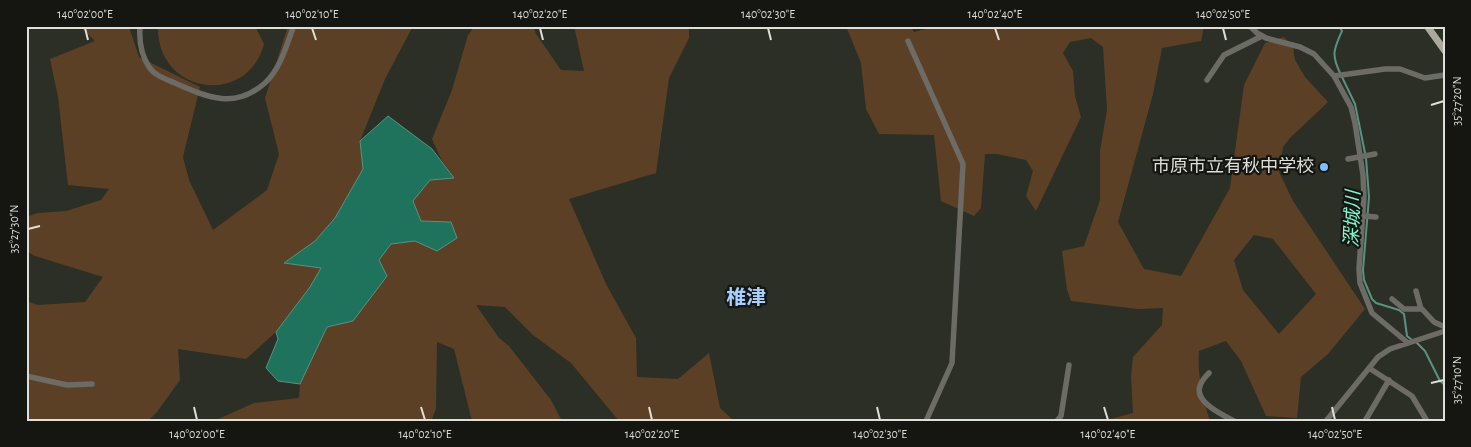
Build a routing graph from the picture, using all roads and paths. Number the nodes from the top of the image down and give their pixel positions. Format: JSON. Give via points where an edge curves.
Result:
{"nodes":[{"id":1,"x":140,"y":26,"type":"edge"},
{"id":2,"x":1250,"y":26,"type":"edge"},
{"id":3,"x":1427,"y":26,"type":"edge"},
{"id":4,"x":293,"y":28,"type":"dead end"},
{"id":5,"x":1262,"y":36,"type":"junction"},
{"id":6,"x":908,"y":41,"type":"dead end"},
{"id":7,"x":1445,"y":51,"type":"edge"},
{"id":8,"x":1445,"y":75,"type":"edge"},
{"id":9,"x":1334,"y":76,"type":"junction"},
{"id":10,"x":1207,"y":80,"type":"dead end"},
{"id":11,"x":1375,"y":154,"type":"dead end"},
{"id":12,"x":1348,"y":158,"type":"dead end"},
{"id":13,"x":1352,"y":215,"type":"dead end"},
{"id":14,"x":1376,"y":217,"type":"dead end"},
{"id":15,"x":1416,"y":292,"type":"dead end"},
{"id":16,"x":1392,"y":300,"type":"dead end"},
{"id":17,"x":1421,"y":309,"type":"junction"},
{"id":18,"x":1445,"y":329,"type":"edge"},
{"id":19,"x":1408,"y":343,"type":"junction"},
{"id":20,"x":1070,"y":365,"type":"dead end"},
{"id":21,"x":1369,"y":368,"type":"junction"},
{"id":22,"x":1209,"y":373,"type":"dead end"},
{"id":23,"x":26,"y":376,"type":"edge"},
{"id":24,"x":1389,"y":380,"type":"junction"},
{"id":25,"x":92,"y":384,"type":"dead end"},
{"id":26,"x":926,"y":421,"type":"edge"},
{"id":27,"x":1057,"y":421,"type":"edge"},
{"id":28,"x":1234,"y":421,"type":"edge"},
{"id":29,"x":1326,"y":421,"type":"edge"},
{"id":30,"x":1365,"y":421,"type":"edge"},
{"id":31,"x":1427,"y":421,"type":"edge"}],
"edges":[{"from":1,"to":4,"type":"street","via":[[140,43],[145,59],[157,75],[215,98],[240,96],[264,83],[277,68]]},
{"from":2,"to":5,"type":"street"},
{"from":3,"to":7,"type":"main road"},
{"from":5,"to":9,"type":"street","via":[[1314,54]]},
{"from":5,"to":10,"type":"street","via":[[1224,55]]},
{"from":6,"to":26,"type":"street","via":[[962,164],[952,363]]},
{"from":8,"to":9,"type":"street","via":[[1425,78],[1400,69],[1385,69]]},
{"from":9,"to":19,"type":"street","via":[[1351,107],[1361,153],[1364,197],[1360,283],[1372,313]]},
{"from":11,"to":12,"type":"street"},
{"from":13,"to":14,"type":"street"},
{"from":15,"to":17,"type":"street"},
{"from":16,"to":17,"type":"street","via":[[1404,309]]},
{"from":17,"to":18,"type":"street"},
{"from":18,"to":19,"type":"street"},
{"from":19,"to":21,"type":"street","via":[[1390,349]]},
{"from":20,"to":27,"type":"street","via":[[1061,416]]},
{"from":21,"to":24,"type":"street"},
{"from":21,"to":29,"type":"street"},
{"from":22,"to":28,"type":"street","via":[[1199,386],[1199,392],[1210,408]]},
{"from":23,"to":25,"type":"street","via":[[67,384]]},
{"from":24,"to":30,"type":"street"},
{"from":24,"to":31,"type":"street","via":[[1412,396]]}]}
